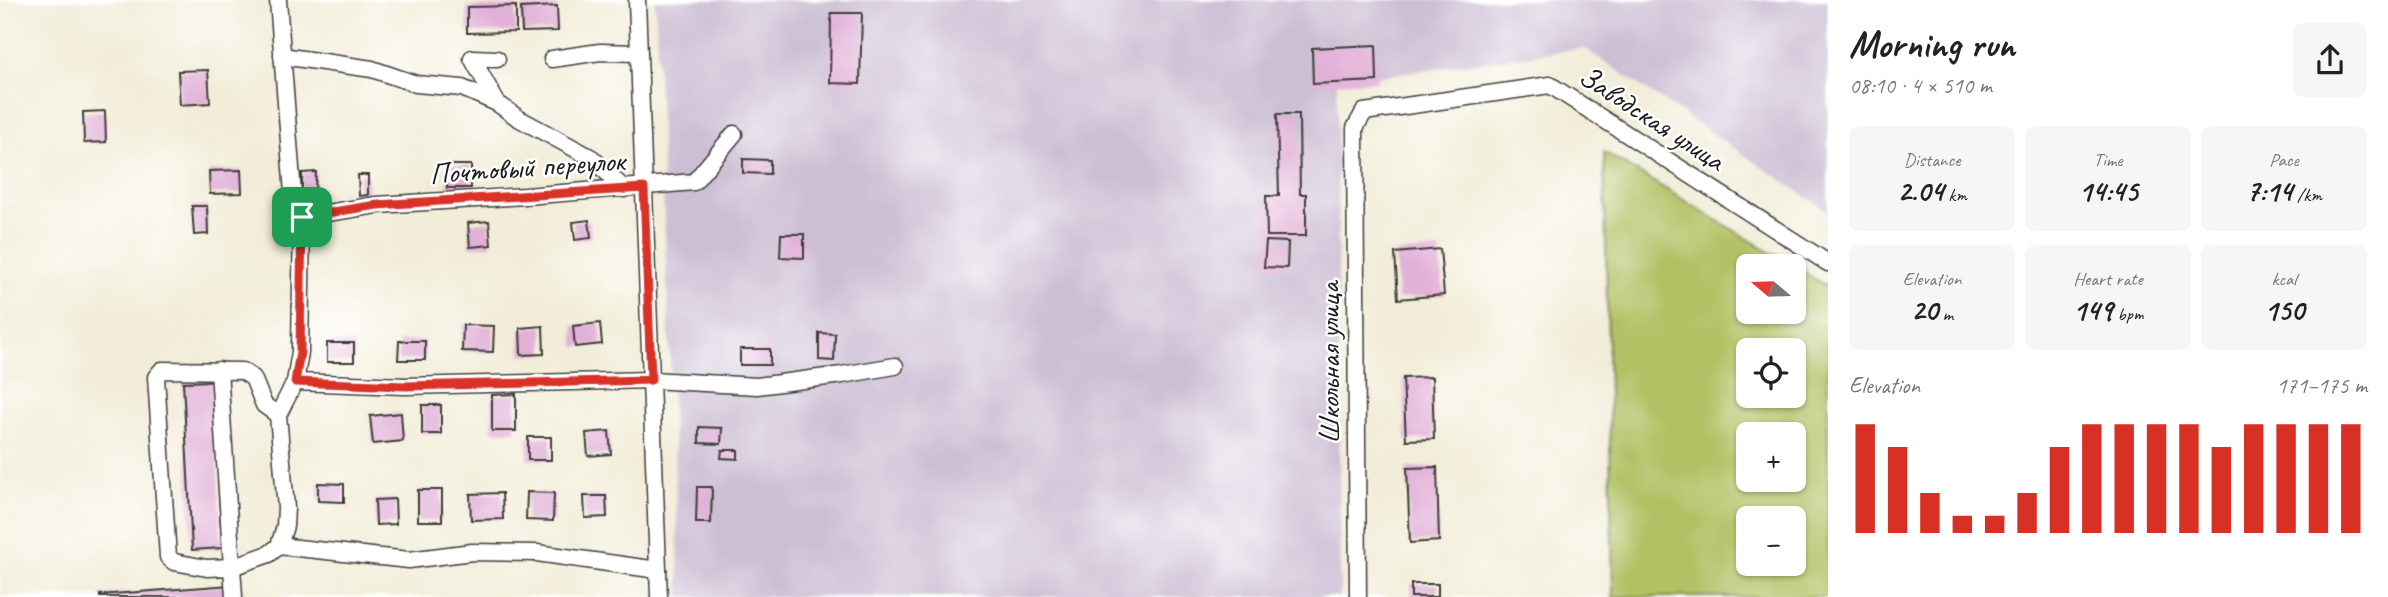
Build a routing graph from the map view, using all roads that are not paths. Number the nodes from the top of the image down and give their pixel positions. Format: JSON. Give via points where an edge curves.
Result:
{"nodes":[{"id":1,"x":278,"y":0,"type":"edge"},
{"id":2,"x":637,"y":0,"type":"edge"},
{"id":3,"x":639,"y":52,"type":"junction"},
{"id":4,"x":282,"y":55,"type":"junction"},
{"id":5,"x":497,"y":59,"type":"dead end"},
{"id":6,"x":552,"y":59,"type":"dead end"},
{"id":7,"x":497,"y":103,"type":"junction"},
{"id":8,"x":1355,"y":128,"type":"joint"},
{"id":9,"x":734,"y":134,"type":"dead end"},
{"id":10,"x":644,"y":188,"type":"junction"},
{"id":11,"x":624,"y":189,"type":"junction"},
{"id":12,"x":302,"y":217,"type":"junction"},
{"id":13,"x":1828,"y":263,"type":"edge"},
{"id":14,"x":895,"y":366,"type":"dead end"},
{"id":15,"x":219,"y":370,"type":"junction"},
{"id":16,"x":651,"y":380,"type":"junction"},
{"id":17,"x":295,"y":382,"type":"junction"},
{"id":18,"x":278,"y":415,"type":"junction"},
{"id":19,"x":279,"y":546,"type":"junction"},
{"id":20,"x":232,"y":567,"type":"junction"},
{"id":21,"x":658,"y":570,"type":"junction"},
{"id":22,"x":234,"y":597,"type":"edge"},
{"id":23,"x":659,"y":597,"type":"edge"},
{"id":24,"x":1358,"y":597,"type":"edge"}],
"edges":[{"from":1,"to":4,"type":"street"},
{"from":2,"to":3,"type":"street"},
{"from":3,"to":6,"type":"street"},
{"from":3,"to":10,"type":"street"},
{"from":4,"to":7,"type":"street","via":[[372,69],[416,84],[462,88]]},
{"from":4,"to":12,"type":"street","via":[[293,194]]},
{"from":5,"to":7,"type":"street","via":[[472,58]]},
{"from":7,"to":11,"type":"street","via":[[592,158]]},
{"from":8,"to":13,"type":"street","name":"Заводская улица","via":[[1364,112],[1550,85]]},
{"from":8,"to":24,"type":"street","name":"Школьная улица"},
{"from":9,"to":10,"type":"street","name":"Почтовый переулок","via":[[694,182]]},
{"from":10,"to":11,"type":"street","name":"Почтовый переулок"},
{"from":10,"to":16,"type":"street"},
{"from":11,"to":12,"type":"street","name":"Почтовый переулок","via":[[377,205]]},
{"from":12,"to":17,"type":"street","via":[[300,352]]},
{"from":14,"to":16,"type":"street","via":[[757,386]]},
{"from":15,"to":18,"type":"street","via":[[248,373],[264,405]]},
{"from":15,"to":20,"type":"street"},
{"from":15,"to":20,"type":"street","via":[[162,370],[156,377],[168,557],[207,568]]},
{"from":16,"to":17,"type":"street","via":[[405,386]]},
{"from":16,"to":21,"type":"street"},
{"from":17,"to":18,"type":"street"},
{"from":18,"to":19,"type":"street","via":[[286,508]]},
{"from":19,"to":20,"type":"street"},
{"from":19,"to":21,"type":"street","via":[[409,560],[472,552],[537,553]]},
{"from":20,"to":22,"type":"street"},
{"from":21,"to":23,"type":"street"}]}
